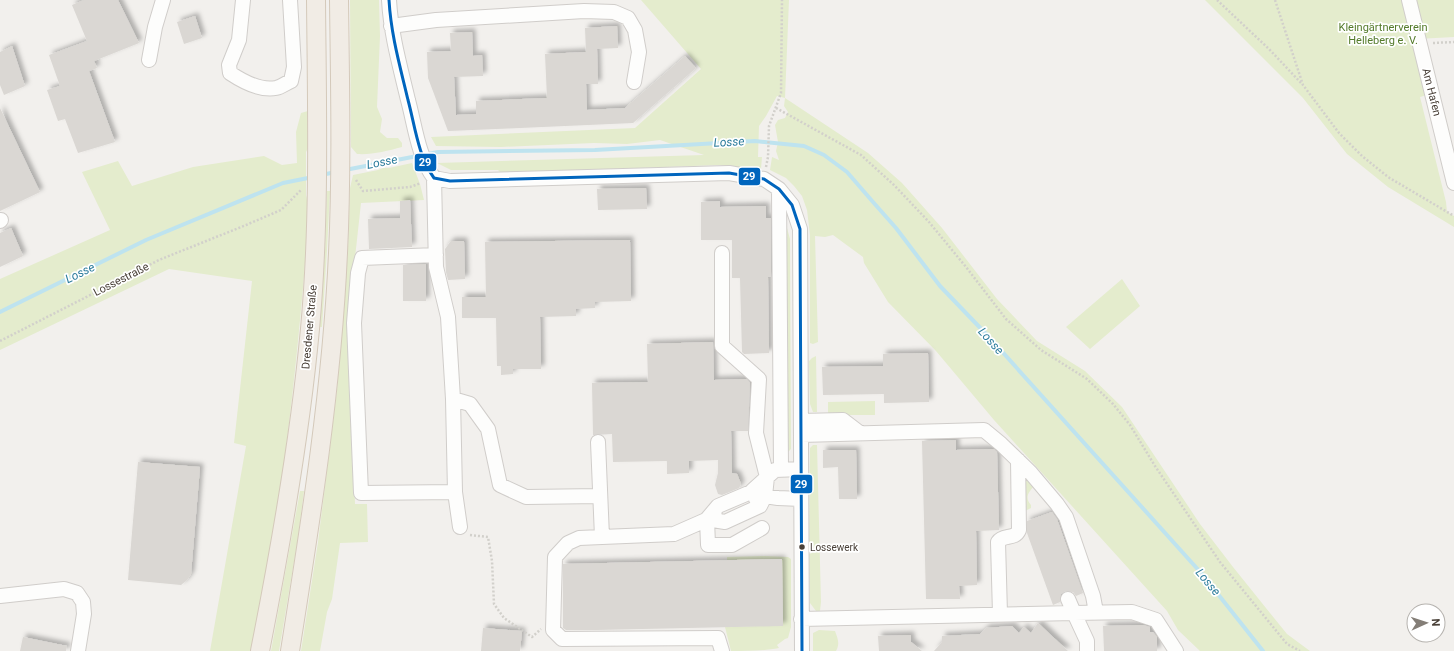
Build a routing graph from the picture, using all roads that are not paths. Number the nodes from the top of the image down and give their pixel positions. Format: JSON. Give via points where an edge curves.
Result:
{"nodes":[{"id":1,"x":164,"y":0,"type":"edge"},
{"id":2,"x":243,"y":0,"type":"edge"},
{"id":3,"x":290,"y":0,"type":"edge"},
{"id":4,"x":316,"y":0,"type":"edge"},
{"id":5,"x":339,"y":0,"type":"edge"},
{"id":6,"x":388,"y":0,"type":"edge"},
{"id":7,"x":1409,"y":0,"type":"edge"},
{"id":8,"x":391,"y":26,"type":"junction"},
{"id":9,"x":149,"y":60,"type":"dead end"},
{"id":10,"x":634,"y":82,"type":"dead end"},
{"id":11,"x":434,"y":178,"type":"junction"},
{"id":12,"x":1454,"y":183,"type":"edge"},
{"id":13,"x":779,"y":189,"type":"junction"},
{"id":14,"x":722,"y":253,"type":"dead end"},
{"id":15,"x":436,"y":255,"type":"junction"},
{"id":16,"x":453,"y":399,"type":"junction"},
{"id":17,"x":801,"y":428,"type":"junction"},
{"id":18,"x":598,"y":442,"type":"dead end"},
{"id":19,"x":1018,"y":460,"type":"junction"},
{"id":20,"x":781,"y":469,"type":"junction"},
{"id":21,"x":801,"y":469,"type":"junction"},
{"id":22,"x":767,"y":478,"type":"junction"},
{"id":23,"x":455,"y":492,"type":"junction"},
{"id":24,"x":600,"y":496,"type":"junction"},
{"id":25,"x":765,"y":496,"type":"junction"},
{"id":26,"x":801,"y":498,"type":"junction"},
{"id":27,"x":707,"y":519,"type":"junction"},
{"id":28,"x":460,"y":527,"type":"road end"},
{"id":29,"x":762,"y":528,"type":"dead end"},
{"id":30,"x":602,"y":537,"type":"junction"},
{"id":31,"x":0,"y":596,"type":"edge"},
{"id":32,"x":1068,"y":599,"type":"dead end"},
{"id":33,"x":1096,"y":612,"type":"junction"},
{"id":34,"x":1074,"y":613,"type":"junction"},
{"id":35,"x":1000,"y":614,"type":"junction"},
{"id":36,"x":801,"y":619,"type":"junction"},
{"id":37,"x":594,"y":645,"type":"edge"},
{"id":38,"x":799,"y":650,"type":"edge"},
{"id":39,"x":78,"y":651,"type":"edge"},
{"id":40,"x":260,"y":651,"type":"edge"},
{"id":41,"x":290,"y":651,"type":"edge"},
{"id":42,"x":722,"y":651,"type":"edge"},
{"id":43,"x":1087,"y":651,"type":"edge"},
{"id":44,"x":1176,"y":651,"type":"edge"}],
"edges":[{"from":1,"to":9,"type":"street","via":[[155,27]]},
{"from":2,"to":3,"type":"street","via":[[239,40],[229,65],[230,73],[256,86],[276,88],[291,81],[294,67]]},
{"from":4,"to":40,"type":"main road","name":"Dresdener Straße","via":[[318,151],[311,190],[310,328],[287,509]]},
{"from":5,"to":41,"type":"main road","name":"Dresdener Straße","via":[[341,148],[347,184],[338,254],[325,412]]},
{"from":6,"to":8,"type":"street"},
{"from":7,"to":12,"type":"street","name":"Am Hafen"},
{"from":8,"to":10,"type":"street","via":[[436,20],[584,11],[614,12],[628,18],[635,30],[639,52]]},
{"from":8,"to":11,"type":"street","via":[[418,140],[426,167]]},
{"from":11,"to":13,"type":"street","via":[[450,182],[729,173],[764,179]]},
{"from":11,"to":15,"type":"street"},
{"from":13,"to":17,"type":"street","via":[[792,205],[800,229]]},
{"from":13,"to":20,"type":"street"},
{"from":14,"to":22,"type":"street","via":[[722,346],[759,379],[756,433]]},
{"from":15,"to":16,"type":"street","via":[[436,267],[448,317]]},
{"from":15,"to":23,"type":"street","via":[[362,258],[358,273],[354,322],[361,493]]},
{"from":16,"to":23,"type":"street"},
{"from":16,"to":24,"type":"street","via":[[470,404],[488,429],[500,485],[526,497]]},
{"from":17,"to":19,"type":"street","via":[[843,420],[860,433],[984,430]]},
{"from":17,"to":21,"type":"street"},
{"from":18,"to":24,"type":"street"},
{"from":19,"to":33,"type":"street","via":[[1066,516],[1094,596]]},
{"from":19,"to":35,"type":"street","via":[[1019,530],[1014,536],[998,542]]},
{"from":20,"to":21,"type":"street"},
{"from":20,"to":22,"type":"street"},
{"from":21,"to":26,"type":"street"},
{"from":22,"to":25,"type":"street"},
{"from":22,"to":27,"type":"street","via":[[751,492],[718,506]]},
{"from":23,"to":28,"type":"street"},
{"from":24,"to":30,"type":"street"},
{"from":25,"to":26,"type":"street"},
{"from":25,"to":27,"type":"street"},
{"from":26,"to":36,"type":"street"},
{"from":27,"to":29,"type":"street","via":[[708,545],[732,545]]},
{"from":27,"to":30,"type":"street","via":[[674,534]]},
{"from":30,"to":37,"type":"street","via":[[579,538],[568,542],[555,558],[553,630],[562,639]]},
{"from":31,"to":39,"type":"street","via":[[64,589],[78,593],[83,602],[84,614]]},
{"from":32,"to":34,"type":"street"},
{"from":33,"to":34,"type":"street"},
{"from":33,"to":44,"type":"street","via":[[1132,612],[1156,620]]},
{"from":34,"to":35,"type":"street"},
{"from":34,"to":43,"type":"street","via":[[1087,641]]},
{"from":35,"to":36,"type":"street"},
{"from":36,"to":38,"type":"street"},
{"from":37,"to":42,"type":"street","via":[[718,638]]}]}
